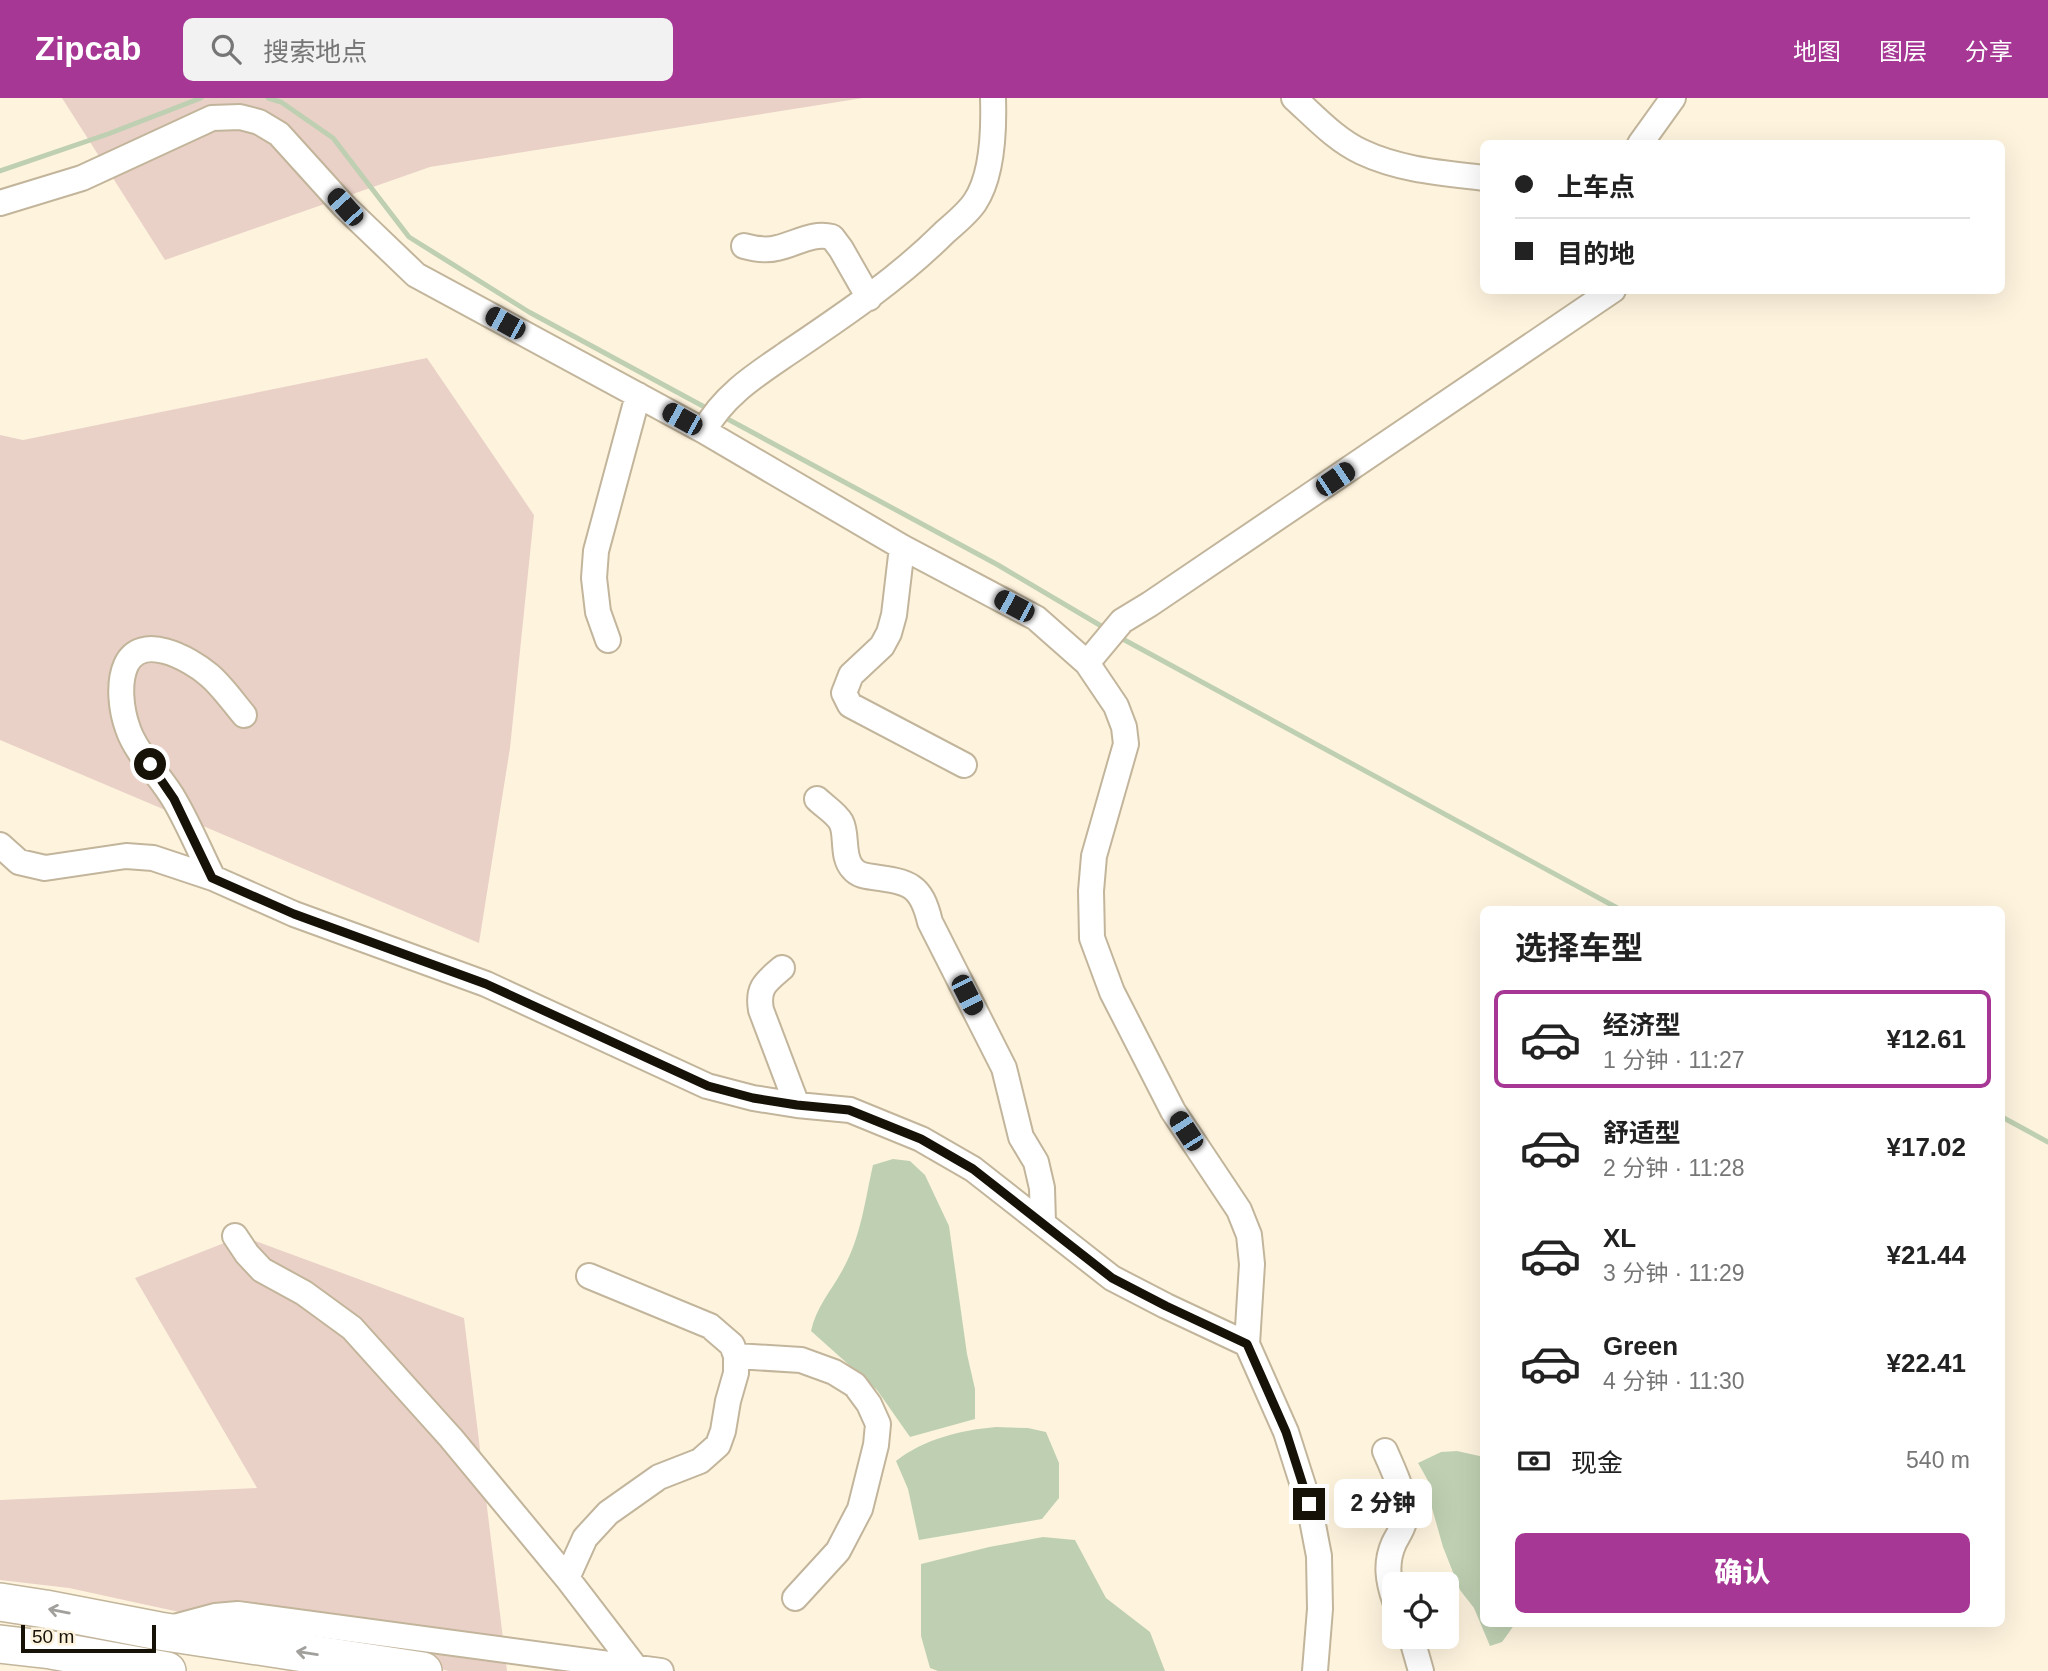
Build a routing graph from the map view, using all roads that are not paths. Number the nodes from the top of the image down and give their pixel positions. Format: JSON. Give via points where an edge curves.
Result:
{"nodes":[{"id":1,"x":993,"y":98,"type":"edge"},
{"id":2,"x":1294,"y":98,"type":"edge"},
{"id":3,"x":1673,"y":98,"type":"edge"},
{"id":4,"x":1643,"y":140,"type":"edge"},
{"id":5,"x":1480,"y":178,"type":"edge"},
{"id":6,"x":1,"y":201,"type":"edge"},
{"id":7,"x":744,"y":246,"type":"dead end"},
{"id":8,"x":1607,"y":294,"type":"edge"},
{"id":9,"x":869,"y":298,"type":"junction"},
{"id":10,"x":638,"y":395,"type":"junction"},
{"id":11,"x":706,"y":426,"type":"junction"},
{"id":12,"x":902,"y":547,"type":"junction"},
{"id":13,"x":608,"y":640,"type":"dead end"},
{"id":14,"x":1093,"y":654,"type":"junction"},
{"id":15,"x":244,"y":715,"type":"dead end"},
{"id":16,"x":964,"y":765,"type":"dead end"},
{"id":17,"x":817,"y":799,"type":"dead end"},
{"id":18,"x":0,"y":845,"type":"edge"},
{"id":19,"x":212,"y":878,"type":"junction"},
{"id":20,"x":782,"y":968,"type":"dead end"},
{"id":21,"x":797,"y":1105,"type":"junction"},
{"id":22,"x":1043,"y":1223,"type":"junction"},
{"id":23,"x":235,"y":1236,"type":"dead end"},
{"id":24,"x":589,"y":1276,"type":"dead end"},
{"id":25,"x":1247,"y":1344,"type":"junction"},
{"id":26,"x":736,"y":1356,"type":"junction"},
{"id":27,"x":1385,"y":1451,"type":"dead end"},
{"id":28,"x":1388,"y":1572,"type":"edge"},
{"id":29,"x":567,"y":1578,"type":"junction"},
{"id":30,"x":795,"y":1598,"type":"dead end"},
{"id":31,"x":0,"y":1602,"type":"edge"},
{"id":32,"x":159,"y":1631,"type":"junction"},
{"id":33,"x":0,"y":1644,"type":"edge"},
{"id":34,"x":1414,"y":1649,"type":"edge"},
{"id":35,"x":636,"y":1668,"type":"junction"},
{"id":36,"x":167,"y":1671,"type":"edge"},
{"id":37,"x":423,"y":1671,"type":"edge"},
{"id":38,"x":661,"y":1671,"type":"edge"},
{"id":39,"x":1315,"y":1671,"type":"edge"},
{"id":40,"x":1421,"y":1671,"type":"edge"}],
"edges":[{"from":1,"to":9,"type":"street","via":[[987,174],[975,202],[924,253]]},
{"from":2,"to":5,"type":"street","via":[[1333,134],[1361,152],[1433,172]]},
{"from":3,"to":4,"type":"street"},
{"from":6,"to":10,"type":"street","via":[[82,178],[212,118],[259,122],[279,134],[345,207],[416,275]]},
{"from":7,"to":9,"type":"street","via":[[776,248],[815,235],[832,237]]},
{"from":8,"to":14,"type":"street","via":[[1122,621]]},
{"from":9,"to":11,"type":"street","via":[[759,373],[726,400]]},
{"from":10,"to":11,"type":"street"},
{"from":10,"to":13,"type":"street","via":[[596,551],[598,612]]},
{"from":11,"to":12,"type":"street"},
{"from":12,"to":14,"type":"street","via":[[1036,618]]},
{"from":12,"to":16,"type":"street","via":[[889,634],[851,675],[844,693],[850,705]]},
{"from":14,"to":25,"type":"street","via":[[1124,727],[1126,744],[1094,856],[1092,938],[1112,992],[1173,1111],[1239,1210],[1249,1235],[1252,1264]]},
{"from":15,"to":19,"type":"street","via":[[209,675],[164,650],[137,652],[121,675],[128,729],[174,799]]},
{"from":17,"to":22,"type":"street","via":[[842,823],[854,871],[900,880],[913,886],[925,903],[930,922],[1004,1068],[1021,1137],[1036,1163]]},
{"from":18,"to":19,"type":"street","via":[[19,862],[46,868],[126,856],[153,858]]},
{"from":19,"to":21,"type":"street","via":[[294,914],[486,984],[708,1086]]},
{"from":20,"to":21,"type":"street","via":[[762,988],[759,998]]},
{"from":21,"to":22,"type":"street","via":[[849,1110],[921,1139],[973,1169]]},
{"from":22,"to":25,"type":"street","via":[[1112,1278]]},
{"from":23,"to":29,"type":"street","via":[[262,1270],[352,1328]]},
{"from":24,"to":26,"type":"street","via":[[710,1326],[732,1345]]},
{"from":25,"to":39,"type":"street","via":[[1286,1432],[1309,1504],[1319,1556]]},
{"from":26,"to":29,"type":"street","via":[[718,1445],[700,1461],[659,1477],[608,1513],[585,1538]]},
{"from":26,"to":30,"type":"street","via":[[801,1360],[834,1372],[855,1385],[878,1424],[860,1509],[838,1551]]},
{"from":27,"to":28,"type":"street","via":[[1399,1484],[1405,1521]]},
{"from":29,"to":35,"type":"street"},
{"from":32,"to":31,"type":"highway","one_way":true},
{"from":32,"to":35,"type":"street","via":[[215,1616],[238,1615]]},
{"from":37,"to":32,"type":"highway","one_way":true},
{"from":33,"to":36,"type":"highway"},
{"from":34,"to":40,"type":"street"},
{"from":35,"to":38,"type":"street"}]}
